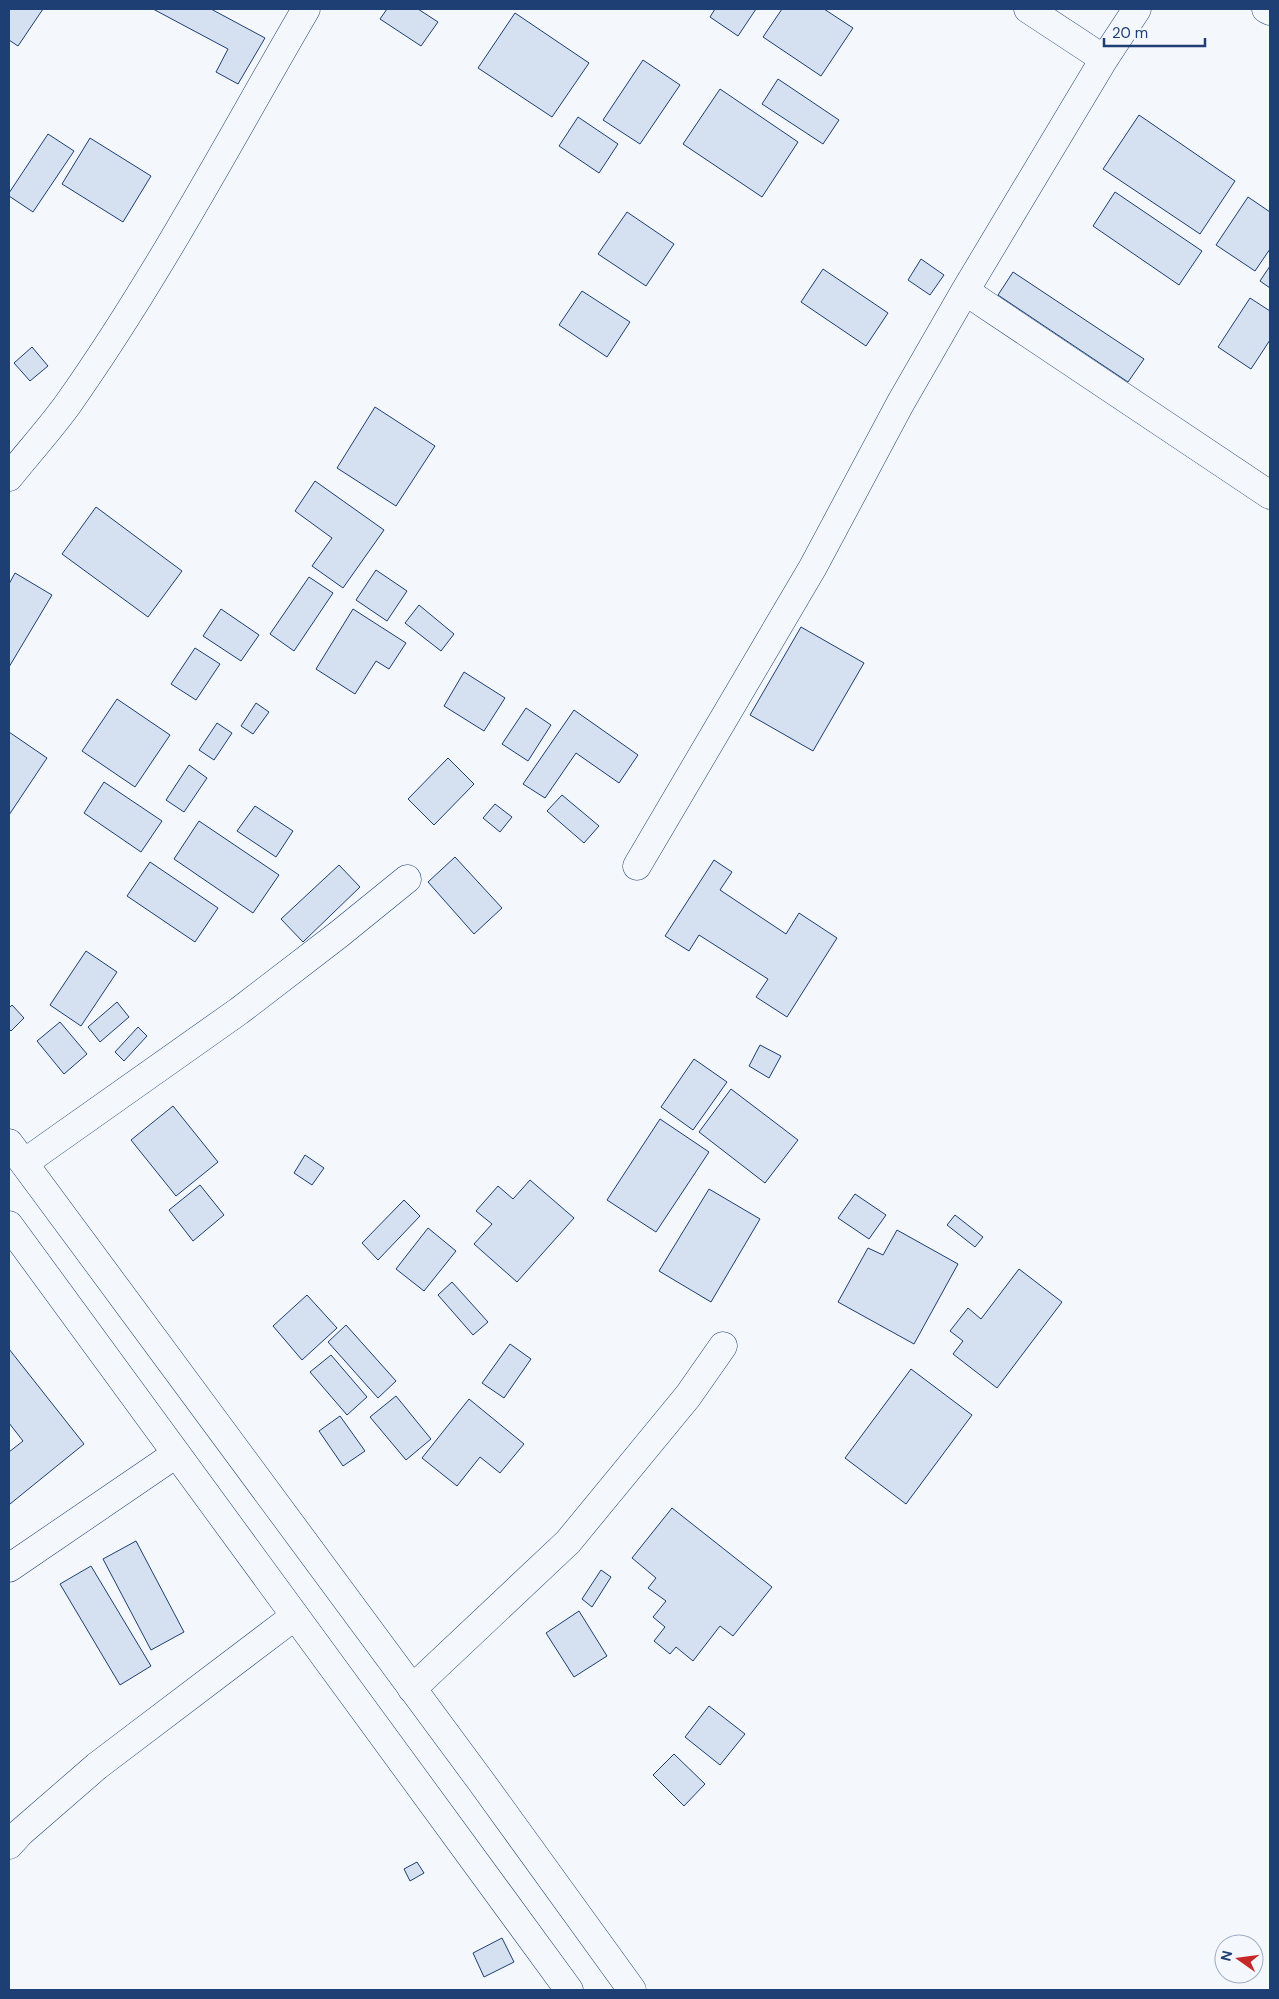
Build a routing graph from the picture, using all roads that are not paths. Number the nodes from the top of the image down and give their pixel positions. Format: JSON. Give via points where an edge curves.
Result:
{"nodes":[{"id":1,"x":306,"y":9,"type":"edge"},
{"id":2,"x":1028,"y":9,"type":"edge"},
{"id":3,"x":1137,"y":9,"type":"edge"},
{"id":4,"x":1266,"y":9,"type":"edge"},
{"id":5,"x":1270,"y":11,"type":"edge"},
{"id":6,"x":1104,"y":59,"type":"junction"},
{"id":7,"x":966,"y":292,"type":"junction"},
{"id":8,"x":9,"y":477,"type":"edge"},
{"id":9,"x":1270,"y":495,"type":"edge"},
{"id":10,"x":637,"y":866,"type":"dead end"},
{"id":11,"x":407,"y":879,"type":"dead end"},
{"id":12,"x":16,"y":1153,"type":"edge"},
{"id":13,"x":9,"y":1225,"type":"edge"},
{"id":14,"x":723,"y":1346,"type":"dead end"},
{"id":15,"x":176,"y":1454,"type":"junction"},
{"id":16,"x":9,"y":1568,"type":"edge"},
{"id":17,"x":295,"y":1616,"type":"junction"},
{"id":18,"x":412,"y":1689,"type":"junction"},
{"id":19,"x":9,"y":1845,"type":"edge"},
{"id":20,"x":569,"y":1990,"type":"edge"},
{"id":21,"x":632,"y":1990,"type":"edge"}],
"edges":[{"from":1,"to":8,"type":"street","via":[[130,309],[68,405]]},
{"from":2,"to":6,"type":"street"},
{"from":3,"to":6,"type":"street"},
{"from":4,"to":5,"type":"street"},
{"from":6,"to":7,"type":"street"},
{"from":7,"to":9,"type":"street"},
{"from":7,"to":10,"type":"street","via":[[900,404],[814,567]]},
{"from":11,"to":12,"type":"street","via":[[239,1011]]},
{"from":12,"to":18,"type":"street"},
{"from":13,"to":15,"type":"street"},
{"from":14,"to":18,"type":"street","via":[[688,1396],[568,1542]]},
{"from":15,"to":16,"type":"street"},
{"from":15,"to":17,"type":"street"},
{"from":17,"to":19,"type":"street","via":[[97,1766]]},
{"from":17,"to":20,"type":"street"},
{"from":18,"to":21,"type":"street"}]}
